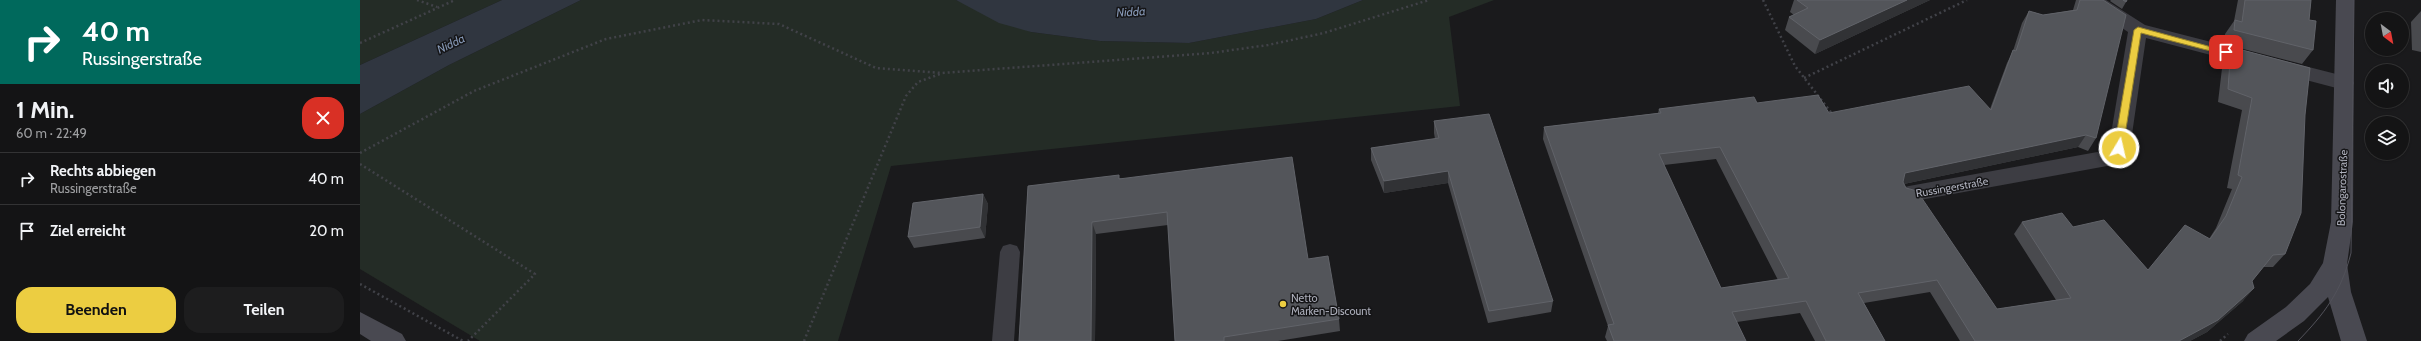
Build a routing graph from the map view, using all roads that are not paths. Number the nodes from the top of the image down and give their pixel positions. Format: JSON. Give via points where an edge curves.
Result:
{"nodes":[{"id":1,"x":2093,"y":0,"type":"edge"},
{"id":2,"x":2345,"y":0,"type":"edge"},
{"id":3,"x":2138,"y":30,"type":"junction"},
{"id":4,"x":2344,"y":83,"type":"junction"},
{"id":5,"x":1909,"y":194,"type":"edge"},
{"id":6,"x":1010,"y":252,"type":"dead end"},
{"id":7,"x":2335,"y":264,"type":"junction"},
{"id":8,"x":360,"y":322,"type":"edge"},
{"id":9,"x":393,"y":341,"type":"edge"},
{"id":10,"x":1004,"y":341,"type":"edge"},
{"id":11,"x":2257,"y":341,"type":"edge"},
{"id":12,"x":2354,"y":341,"type":"edge"}],
"edges":[{"from":1,"to":3,"type":"street"},
{"from":2,"to":4,"type":"main road","name":"Bolongarostraße"},
{"from":3,"to":4,"type":"street"},
{"from":3,"to":5,"type":"street","name":"Russingerstraße","via":[[2119,148],[2110,158]]},
{"from":4,"to":7,"type":"main road","name":"Bolongarostraße","via":[[2342,222]]},
{"from":6,"to":10,"type":"lane"},
{"from":7,"to":11,"type":"main road","name":"Bolongarostraße","via":[[2319,291],[2294,314]]},
{"from":7,"to":12,"type":"main road","via":[[2339,292]]},
{"from":8,"to":9,"type":"main road"}]}
